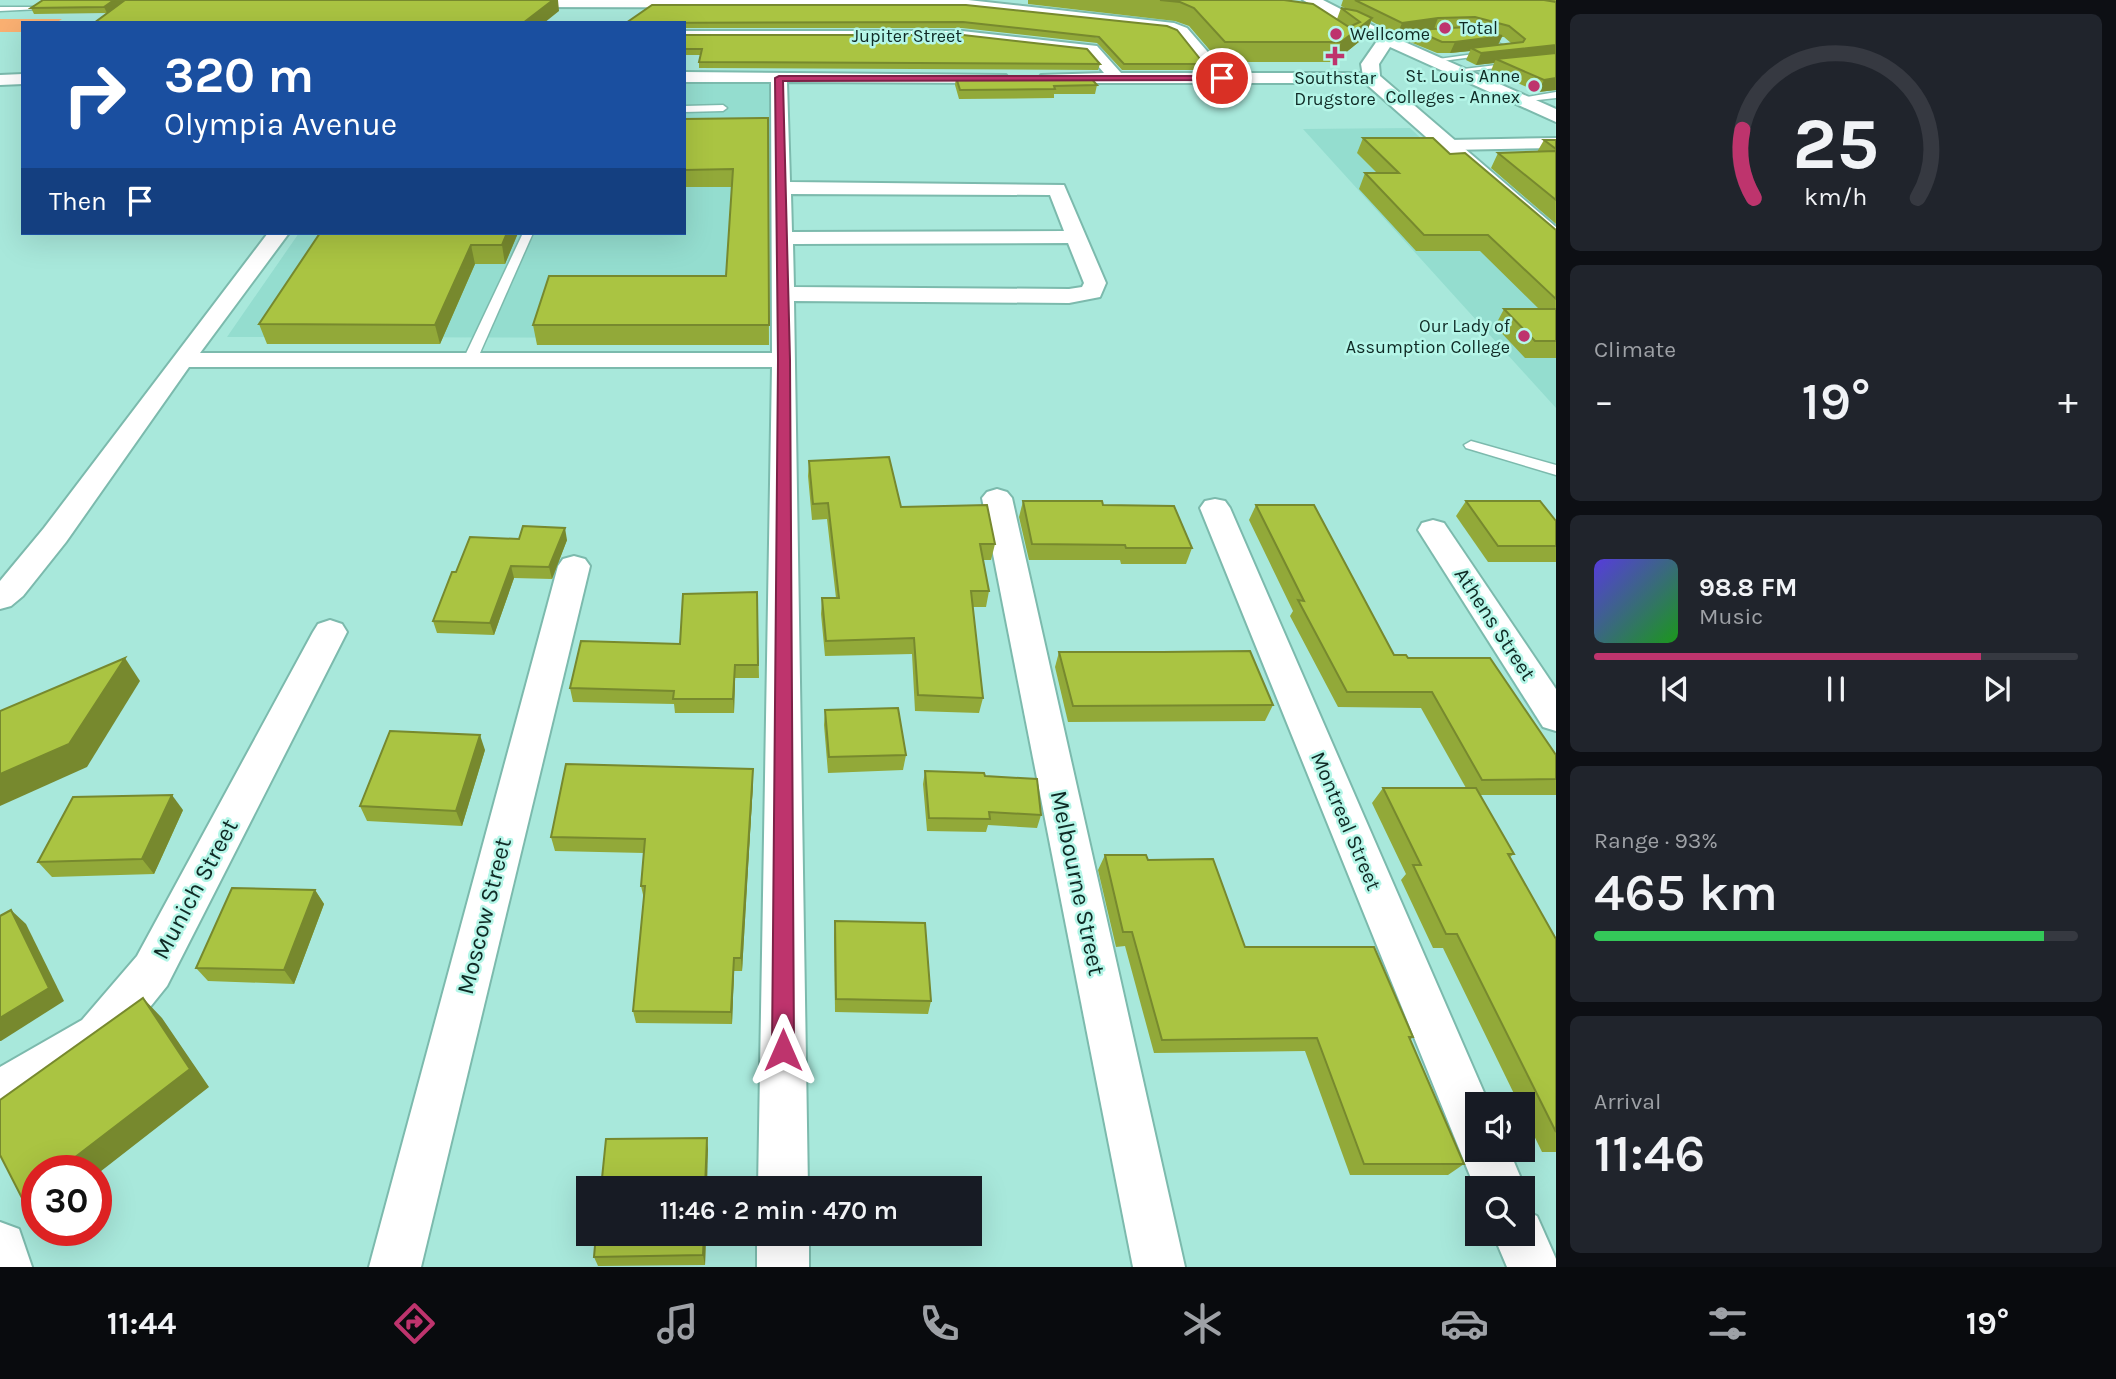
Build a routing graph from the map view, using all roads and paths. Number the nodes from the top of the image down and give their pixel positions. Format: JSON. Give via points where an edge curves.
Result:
{"nodes":[{"id":1,"x":932,"y":0,"type":"edge"},
{"id":2,"x":548,"y":1,"type":"edge"},
{"id":3,"x":492,"y":4,"type":"edge"},
{"id":4,"x":968,"y":4,"type":"junction"},
{"id":5,"x":1309,"y":7,"type":"edge"},
{"id":6,"x":0,"y":9,"type":"edge"},
{"id":7,"x":36,"y":9,"type":"edge"},
{"id":8,"x":1464,"y":33,"type":"edge"},
{"id":9,"x":1451,"y":34,"type":"edge"},
{"id":10,"x":686,"y":35,"type":"edge"},
{"id":11,"x":1386,"y":40,"type":"junction"},
{"id":12,"x":1435,"y":60,"type":"junction"},
{"id":13,"x":1556,"y":60,"type":"edge"},
{"id":14,"x":1459,"y":70,"type":"junction"},
{"id":15,"x":686,"y":77,"type":"edge"},
{"id":16,"x":779,"y":78,"type":"junction"},
{"id":17,"x":1117,"y":78,"type":"junction"},
{"id":18,"x":1222,"y":78,"type":"junction"},
{"id":19,"x":1371,"y":78,"type":"junction"},
{"id":20,"x":0,"y":79,"type":"edge"},
{"id":21,"x":21,"y":79,"type":"edge"},
{"id":22,"x":1556,"y":95,"type":"edge"},
{"id":23,"x":1520,"y":99,"type":"junction"},
{"id":24,"x":723,"y":108,"type":"dead end"},
{"id":25,"x":686,"y":109,"type":"edge"},
{"id":26,"x":1556,"y":116,"type":"edge"},
{"id":27,"x":1556,"y":143,"type":"edge"},
{"id":28,"x":1449,"y":145,"type":"junction"},
{"id":29,"x":781,"y":188,"type":"junction"},
{"id":30,"x":277,"y":235,"type":"edge"},
{"id":31,"x":526,"y":235,"type":"edge"},
{"id":32,"x":1076,"y":237,"type":"junction"},
{"id":33,"x":782,"y":238,"type":"junction"},
{"id":34,"x":1556,"y":239,"type":"edge"},
{"id":35,"x":783,"y":294,"type":"junction"},
{"id":36,"x":182,"y":360,"type":"junction"},
{"id":37,"x":784,"y":360,"type":"junction"},
{"id":38,"x":469,"y":362,"type":"junction"},
{"id":39,"x":1471,"y":445,"type":"dead end"},
{"id":40,"x":1556,"y":470,"type":"edge"},
{"id":41,"x":997,"y":498,"type":"dead end"},
{"id":42,"x":1215,"y":508,"type":"dead end"},
{"id":43,"x":1433,"y":530,"type":"dead end"},
{"id":44,"x":573,"y":566,"type":"dead end"},
{"id":45,"x":0,"y":598,"type":"edge"},
{"id":46,"x":330,"y":632,"type":"dead end"},
{"id":47,"x":1556,"y":718,"type":"edge"},
{"id":48,"x":0,"y":1094,"type":"edge"},
{"id":49,"x":1465,"y":1104,"type":"edge"},
{"id":50,"x":783,"y":1176,"type":"edge"},
{"id":51,"x":783,"y":1246,"type":"edge"},
{"id":52,"x":1524,"y":1246,"type":"edge"},
{"id":53,"x":0,"y":1248,"type":"edge"},
{"id":54,"x":6,"y":1267,"type":"edge"},
{"id":55,"x":395,"y":1267,"type":"edge"},
{"id":56,"x":783,"y":1267,"type":"edge"},
{"id":57,"x":1159,"y":1267,"type":"edge"},
{"id":58,"x":1533,"y":1267,"type":"edge"}],
"edges":[{"from":1,"to":4,"type":"street"},
{"from":2,"to":3,"type":"street"},
{"from":2,"to":4,"type":"street"},
{"from":4,"to":18,"type":"street","via":[[1169,26],[1182,32]]},
{"from":5,"to":11,"type":"main road"},
{"from":6,"to":7,"type":"lane"},
{"from":8,"to":12,"type":"lane","via":[[1513,51]]},
{"from":9,"to":11,"type":"lane"},
{"from":10,"to":17,"type":"street","name":"Jupiter Street","via":[[962,35],[1034,41],[1092,49]]},
{"from":11,"to":12,"type":"main road"},
{"from":11,"to":19,"type":"main road","via":[[1370,64]]},
{"from":12,"to":14,"type":"main road"},
{"from":13,"to":14,"type":"lane"},
{"from":14,"to":23,"type":"main road"},
{"from":15,"to":16,"type":"street"},
{"from":16,"to":17,"type":"street"},
{"from":16,"to":29,"type":"street"},
{"from":17,"to":18,"type":"street"},
{"from":18,"to":19,"type":"street"},
{"from":19,"to":28,"type":"main road"},
{"from":20,"to":21,"type":"street"},
{"from":22,"to":23,"type":"lane"},
{"from":23,"to":26,"type":"main road"},
{"from":24,"to":25,"type":"lane"},
{"from":27,"to":28,"type":"street"},
{"from":28,"to":34,"type":"main road"},
{"from":29,"to":32,"type":"street","via":[[1057,189]]},
{"from":29,"to":33,"type":"street"},
{"from":30,"to":36,"type":"street"},
{"from":31,"to":38,"type":"lane"},
{"from":32,"to":33,"type":"street"},
{"from":32,"to":35,"type":"street","via":[[1095,283],[1092,292],[1069,296]]},
{"from":33,"to":35,"type":"street"},
{"from":35,"to":37,"type":"street"},
{"from":36,"to":38,"type":"street"},
{"from":36,"to":45,"type":"street","via":[[55,535]]},
{"from":37,"to":38,"type":"street"},
{"from":37,"to":50,"type":"street"},
{"from":39,"to":40,"type":"lane"},
{"from":41,"to":57,"type":"street","name":"Melbourne Street"},
{"from":42,"to":49,"type":"street","name":"Montreal Street"},
{"from":43,"to":47,"type":"street","name":"Athens Street"},
{"from":44,"to":55,"type":"street","name":"Moscow Street"},
{"from":46,"to":48,"type":"street","name":"Munich Street","via":[[152,971],[98,1036]]},
{"from":51,"to":56,"type":"street"},
{"from":52,"to":58,"type":"street"},
{"from":53,"to":54,"type":"street"}]}
